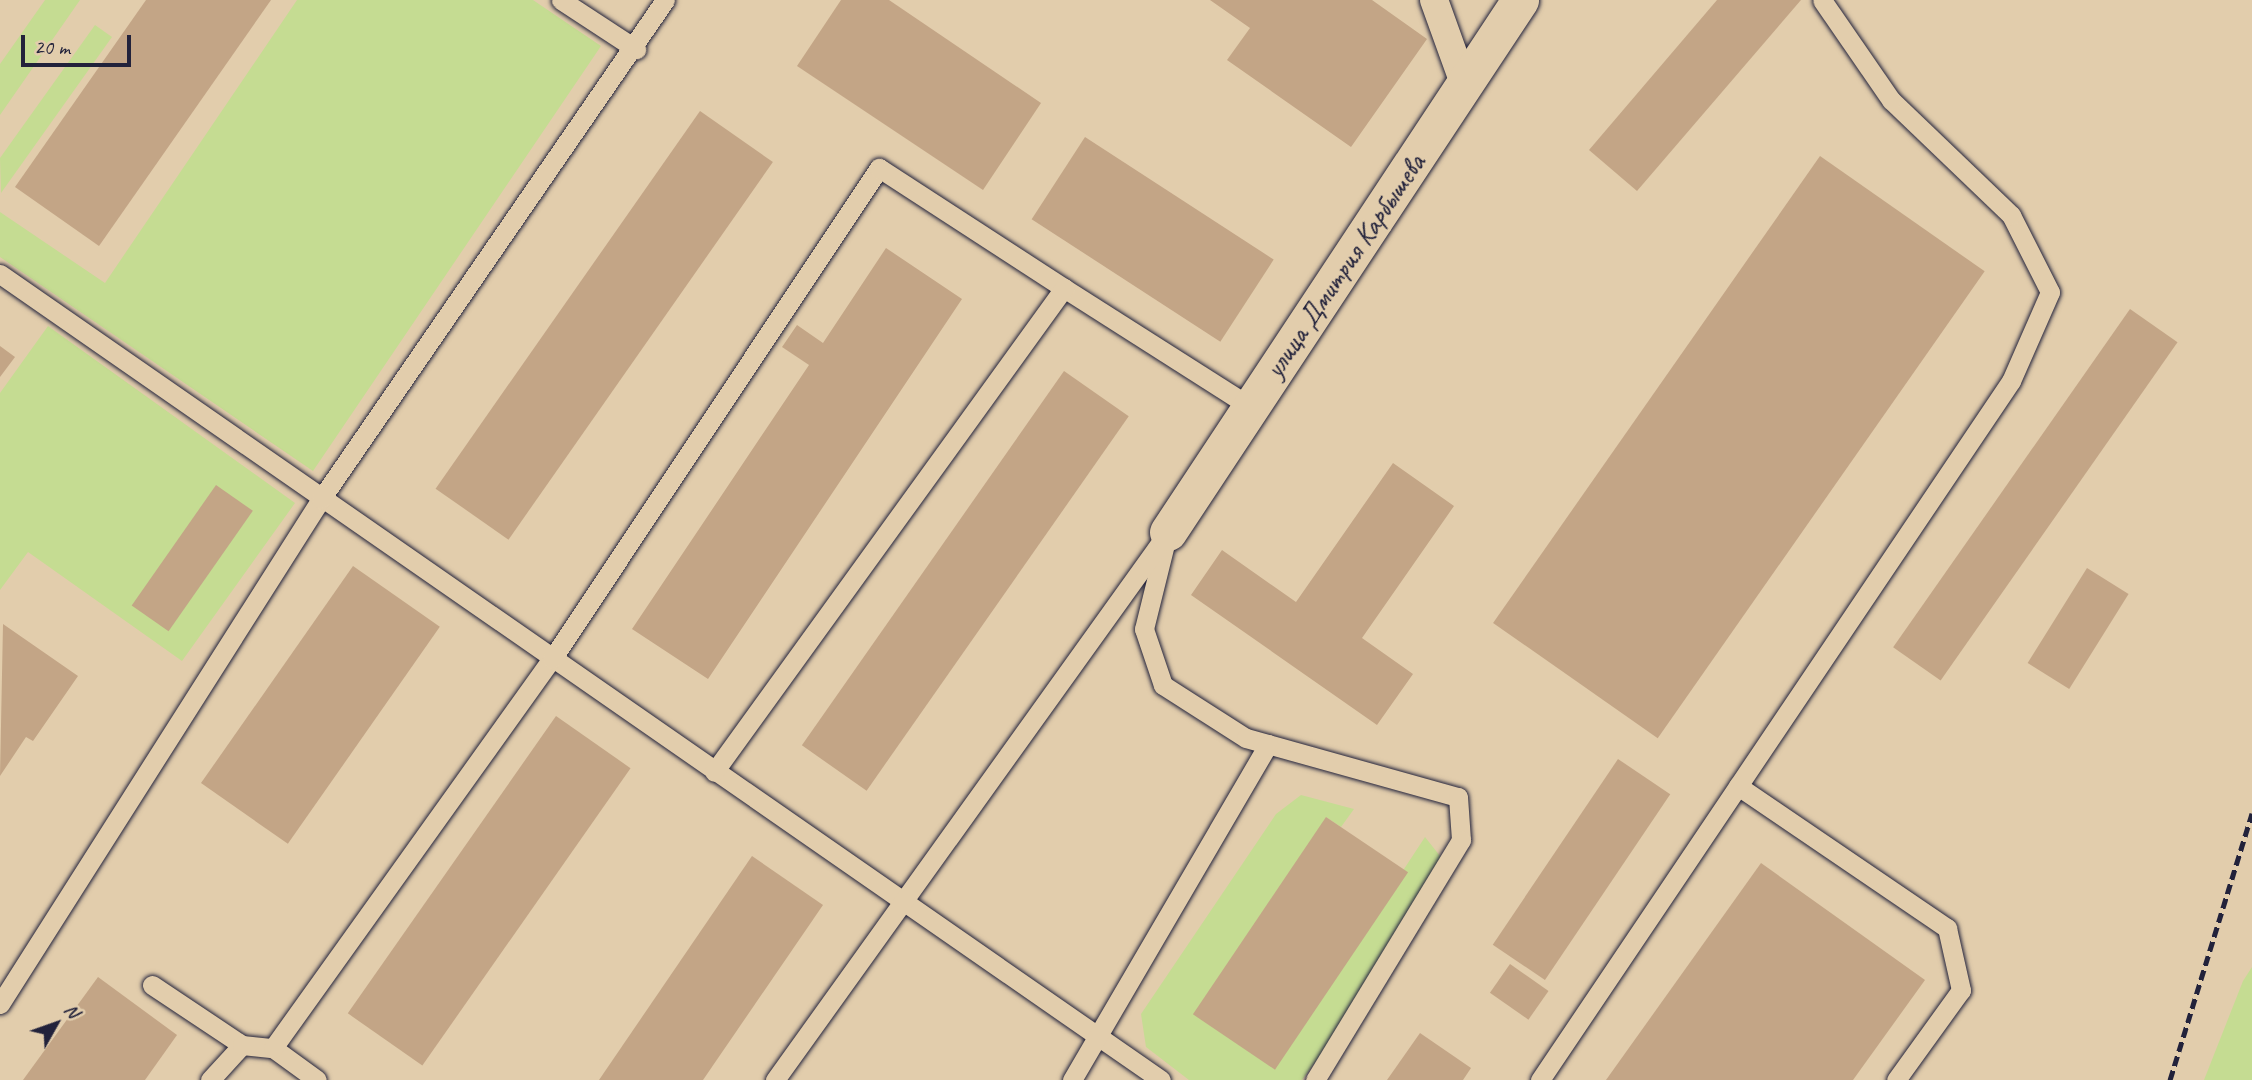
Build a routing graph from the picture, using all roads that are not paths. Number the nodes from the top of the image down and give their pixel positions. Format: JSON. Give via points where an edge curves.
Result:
{"nodes":[{"id":1,"x":561,"y":0,"type":"edge"},
{"id":2,"x":665,"y":0,"type":"edge"},
{"id":3,"x":1434,"y":0,"type":"edge"},
{"id":4,"x":1520,"y":0,"type":"edge"},
{"id":5,"x":1822,"y":0,"type":"edge"},
{"id":6,"x":636,"y":49,"type":"junction"},
{"id":7,"x":1465,"y":86,"type":"junction"},
{"id":8,"x":0,"y":274,"type":"edge"},
{"id":9,"x":1064,"y":288,"type":"junction"},
{"id":10,"x":1251,"y":407,"type":"junction"},
{"id":11,"x":321,"y":499,"type":"junction"},
{"id":12,"x":1168,"y":532,"type":"junction"},
{"id":13,"x":552,"y":659,"type":"junction"},
{"id":14,"x":1268,"y":744,"type":"junction"},
{"id":15,"x":714,"y":772,"type":"junction"},
{"id":16,"x":1738,"y":786,"type":"junction"},
{"id":17,"x":901,"y":901,"type":"junction"},
{"id":18,"x":152,"y":985,"type":"dead end"},
{"id":19,"x":0,"y":1004,"type":"edge"},
{"id":20,"x":1101,"y":1040,"type":"junction"},
{"id":21,"x":242,"y":1045,"type":"junction"},
{"id":22,"x":273,"y":1048,"type":"junction"},
{"id":23,"x":210,"y":1080,"type":"edge"},
{"id":24,"x":317,"y":1080,"type":"edge"},
{"id":25,"x":775,"y":1080,"type":"edge"},
{"id":26,"x":1072,"y":1080,"type":"edge"},
{"id":27,"x":1161,"y":1080,"type":"edge"},
{"id":28,"x":1315,"y":1080,"type":"edge"},
{"id":29,"x":1540,"y":1080,"type":"edge"},
{"id":30,"x":1896,"y":1080,"type":"edge"}],
"edges":[{"from":1,"to":6,"type":"lane"},
{"from":2,"to":6,"type":"lane"},
{"from":3,"to":7,"type":"street"},
{"from":4,"to":7,"type":"street","name":"улица Дмитрия Карбышева"},
{"from":5,"to":16,"type":"lane","via":[[1891,100],[2011,215],[2050,292],[2011,381]]},
{"from":6,"to":11,"type":"lane"},
{"from":7,"to":10,"type":"street","name":"улица Дмитрия Карбышева"},
{"from":8,"to":11,"type":"lane"},
{"from":9,"to":10,"type":"lane"},
{"from":9,"to":13,"type":"lane","via":[[879,168]]},
{"from":9,"to":15,"type":"lane"},
{"from":10,"to":12,"type":"street","name":"улица Дмитрия Карбышева"},
{"from":11,"to":13,"type":"lane"},
{"from":11,"to":19,"type":"lane"},
{"from":12,"to":14,"type":"lane","via":[[1144,629],[1163,685],[1246,738]]},
{"from":12,"to":17,"type":"lane"},
{"from":13,"to":15,"type":"lane"},
{"from":13,"to":22,"type":"lane"},
{"from":14,"to":20,"type":"lane"},
{"from":14,"to":28,"type":"lane","via":[[1458,797],[1461,839]]},
{"from":15,"to":17,"type":"lane"},
{"from":16,"to":29,"type":"lane"},
{"from":16,"to":30,"type":"lane","via":[[1947,928],[1961,990]]},
{"from":17,"to":20,"type":"lane"},
{"from":17,"to":25,"type":"lane"},
{"from":18,"to":21,"type":"lane"},
{"from":20,"to":26,"type":"lane"},
{"from":20,"to":27,"type":"lane"},
{"from":21,"to":22,"type":"lane"},
{"from":21,"to":23,"type":"lane"},
{"from":22,"to":24,"type":"lane"}]}
